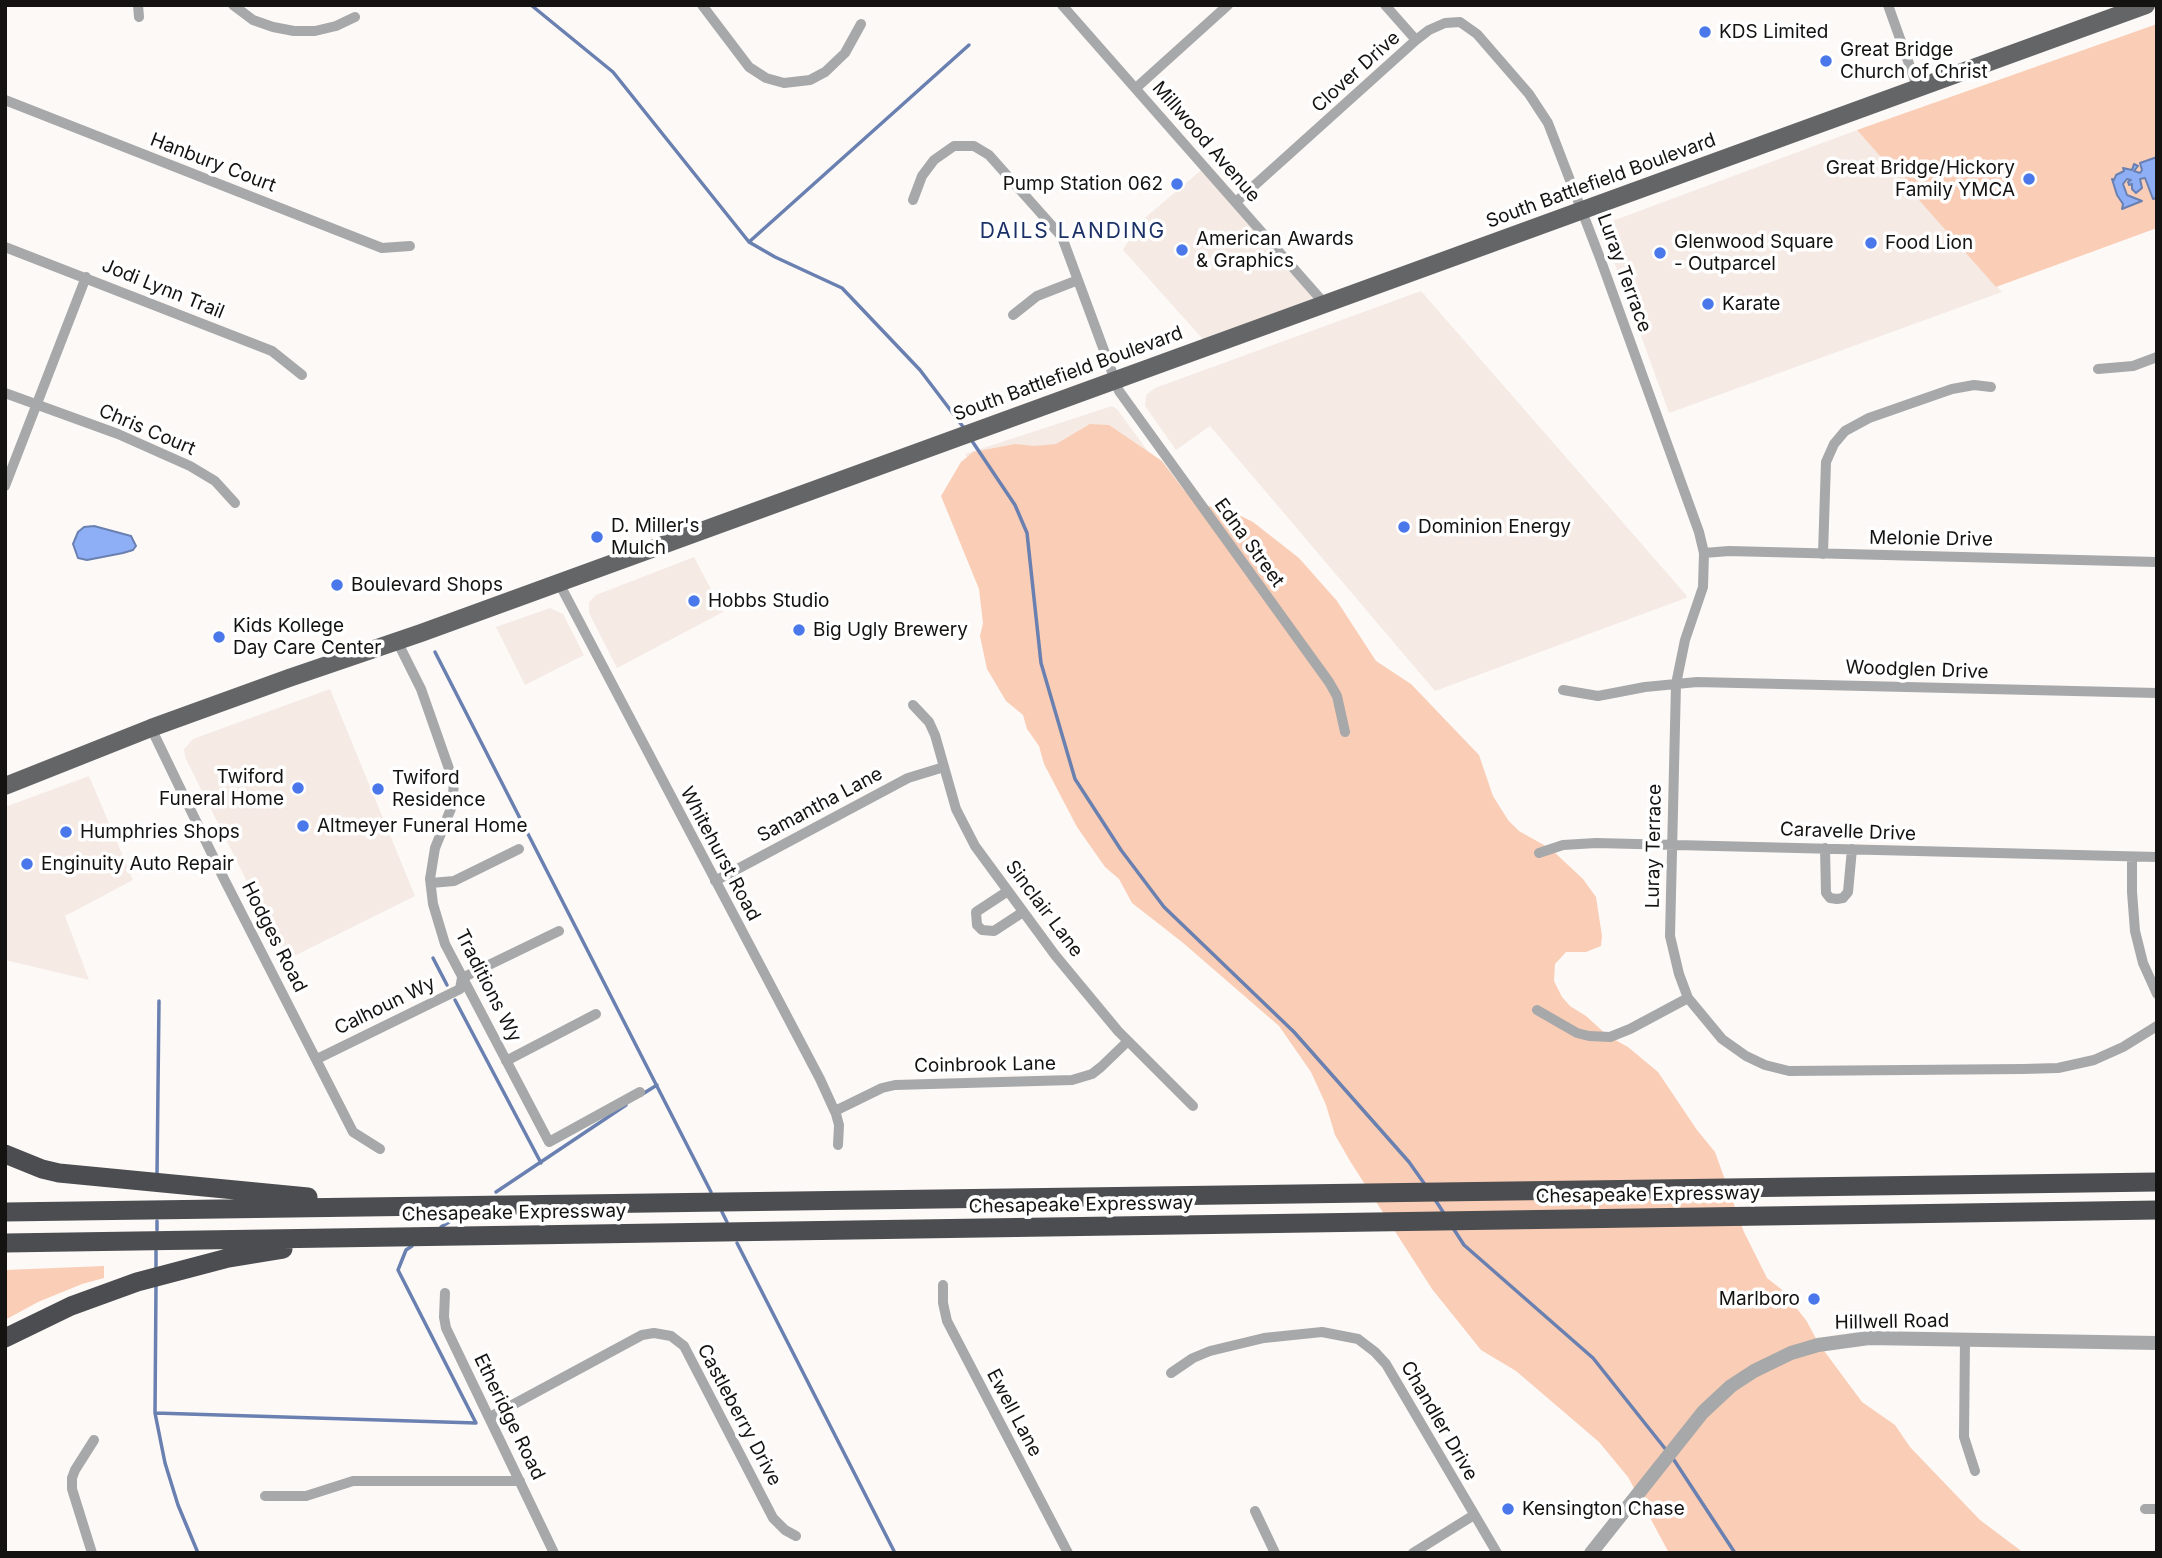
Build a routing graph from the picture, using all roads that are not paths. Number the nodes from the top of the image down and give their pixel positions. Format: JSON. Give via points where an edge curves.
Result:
{"nodes":[{"id":1,"x":233,"y":5,"type":"edge"},
{"id":2,"x":702,"y":5,"type":"edge"},
{"id":3,"x":1062,"y":5,"type":"edge"},
{"id":4,"x":1228,"y":5,"type":"edge"},
{"id":5,"x":1385,"y":5,"type":"edge"},
{"id":6,"x":1888,"y":5,"type":"edge"},
{"id":7,"x":2146,"y":5,"type":"edge"},
{"id":8,"x":2113,"y":11,"type":"edge"},
{"id":9,"x":355,"y":16,"type":"dead end"},
{"id":10,"x":861,"y":24,"type":"dead end"},
{"id":11,"x":1416,"y":40,"type":"junction"},
{"id":12,"x":1136,"y":88,"type":"junction"},
{"id":13,"x":1918,"y":89,"type":"junction"},
{"id":14,"x":5,"y":100,"type":"edge"},
{"id":15,"x":913,"y":200,"type":"dead end"},
{"id":16,"x":1236,"y":202,"type":"junction"},
{"id":17,"x":1583,"y":211,"type":"junction"},
{"id":18,"x":410,"y":246,"type":"dead end"},
{"id":19,"x":5,"y":247,"type":"edge"},
{"id":20,"x":86,"y":277,"type":"junction"},
{"id":21,"x":1078,"y":280,"type":"junction"},
{"id":22,"x":1324,"y":303,"type":"junction"},
{"id":23,"x":1013,"y":315,"type":"dead end"},
{"id":24,"x":2157,"y":357,"type":"edge"},
{"id":25,"x":2098,"y":369,"type":"dead end"},
{"id":26,"x":302,"y":375,"type":"dead end"},
{"id":27,"x":1114,"y":380,"type":"junction"},
{"id":28,"x":1991,"y":387,"type":"dead end"},
{"id":29,"x":5,"y":393,"type":"edge"},
{"id":30,"x":37,"y":405,"type":"junction"},
{"id":31,"x":5,"y":486,"type":"edge"},
{"id":32,"x":235,"y":503,"type":"dead end"},
{"id":33,"x":1704,"y":553,"type":"junction"},
{"id":34,"x":1823,"y":554,"type":"junction"},
{"id":35,"x":2157,"y":562,"type":"edge"},
{"id":36,"x":559,"y":583,"type":"junction"},
{"id":37,"x":397,"y":641,"type":"junction"},
{"id":38,"x":1676,"y":684,"type":"junction"},
{"id":39,"x":1563,"y":690,"type":"dead end"},
{"id":40,"x":2157,"y":693,"type":"edge"},
{"id":41,"x":913,"y":705,"type":"dead end"},
{"id":42,"x":151,"y":728,"type":"junction"},
{"id":43,"x":1345,"y":732,"type":"dead end"},
{"id":44,"x":944,"y":767,"type":"junction"},
{"id":45,"x":5,"y":786,"type":"edge"},
{"id":46,"x":1671,"y":845,"type":"junction"},
{"id":47,"x":1825,"y":848,"type":"junction"},
{"id":48,"x":519,"y":849,"type":"dead end"},
{"id":49,"x":1852,"y":849,"type":"junction"},
{"id":50,"x":1539,"y":853,"type":"dead end"},
{"id":51,"x":2132,"y":857,"type":"junction"},
{"id":52,"x":2157,"y":857,"type":"edge"},
{"id":53,"x":715,"y":881,"type":"junction"},
{"id":54,"x":431,"y":883,"type":"junction"},
{"id":55,"x":1008,"y":891,"type":"junction"},
{"id":56,"x":1023,"y":912,"type":"junction"},
{"id":57,"x":559,"y":931,"type":"dead end"},
{"id":58,"x":462,"y":978,"type":"junction"},
{"id":59,"x":2157,"y":994,"type":"edge"},
{"id":60,"x":1688,"y":998,"type":"junction"},
{"id":61,"x":1537,"y":1010,"type":"dead end"},
{"id":62,"x":596,"y":1014,"type":"dead end"},
{"id":63,"x":2157,"y":1026,"type":"edge"},
{"id":64,"x":1128,"y":1041,"type":"junction"},
{"id":65,"x":317,"y":1059,"type":"junction"},
{"id":66,"x":506,"y":1060,"type":"junction"},
{"id":67,"x":640,"y":1092,"type":"dead end"},
{"id":68,"x":1193,"y":1106,"type":"dead end"},
{"id":69,"x":835,"y":1111,"type":"junction"},
{"id":70,"x":838,"y":1145,"type":"dead end"},
{"id":71,"x":380,"y":1149,"type":"dead end"},
{"id":72,"x":5,"y":1154,"type":"edge"},
{"id":73,"x":2157,"y":1182,"type":"edge"},
{"id":74,"x":456,"y":1205,"type":"junction"},
{"id":75,"x":2157,"y":1210,"type":"edge"},
{"id":76,"x":5,"y":1212,"type":"edge"},
{"id":77,"x":406,"y":1237,"type":"junction"},
{"id":78,"x":5,"y":1243,"type":"edge"},
{"id":79,"x":943,"y":1285,"type":"dead end"},
{"id":80,"x":446,"y":1293,"type":"dead end"},
{"id":81,"x":5,"y":1338,"type":"edge"},
{"id":82,"x":1965,"y":1340,"type":"junction"},
{"id":83,"x":2157,"y":1343,"type":"edge"},
{"id":84,"x":1171,"y":1373,"type":"dead end"},
{"id":85,"x":490,"y":1417,"type":"junction"},
{"id":86,"x":94,"y":1440,"type":"dead end"},
{"id":87,"x":1975,"y":1471,"type":"dead end"},
{"id":88,"x":520,"y":1481,"type":"junction"},
{"id":89,"x":265,"y":1496,"type":"dead end"},
{"id":90,"x":1255,"y":1511,"type":"dead end"},
{"id":91,"x":1474,"y":1515,"type":"junction"},
{"id":92,"x":796,"y":1536,"type":"dead end"},
{"id":93,"x":92,"y":1553,"type":"edge"},
{"id":94,"x":554,"y":1553,"type":"edge"},
{"id":95,"x":1068,"y":1553,"type":"edge"},
{"id":96,"x":1275,"y":1553,"type":"edge"},
{"id":97,"x":1413,"y":1553,"type":"edge"},
{"id":98,"x":1497,"y":1553,"type":"edge"},
{"id":99,"x":1591,"y":1553,"type":"edge"}],
"edges":[{"from":1,"to":9,"type":"street","via":[[253,20],[294,31],[336,26]]},
{"from":2,"to":10,"type":"street","via":[[749,66],[765,78],[783,83],[810,80],[825,72],[845,52]]},
{"from":3,"to":12,"type":"street","name":"Millwood Avenue"},
{"from":4,"to":12,"type":"street"},
{"from":5,"to":11,"type":"street"},
{"from":6,"to":13,"type":"street"},
{"from":7,"to":8,"type":"main road","name":"South Battlefield Boulevard"},
{"from":8,"to":13,"type":"main road","name":"South Battlefield Boulevard"},
{"from":11,"to":16,"type":"street","name":"Clover Drive"},
{"from":11,"to":17,"type":"street","name":"Clover Drive","via":[[1451,22],[1460,22],[1477,34],[1548,123]]},
{"from":12,"to":16,"type":"street","name":"Millwood Avenue"},
{"from":13,"to":17,"type":"main road","name":"South Battlefield Boulevard"},
{"from":14,"to":18,"type":"street","name":"Hanbury Court","via":[[382,248]]},
{"from":15,"to":21,"type":"street","name":"Edna Street","via":[[922,176],[945,151],[964,145],[982,149],[1062,237]]},
{"from":16,"to":22,"type":"street","name":"Millwood Avenue"},
{"from":17,"to":22,"type":"main road","name":"South Battlefield Boulevard"},
{"from":17,"to":33,"type":"street","name":"Luray Terrace"},
{"from":19,"to":20,"type":"street","name":"Jodi Lynn Trail"},
{"from":20,"to":26,"type":"street","name":"Jodi Lynn Trail","via":[[272,351]]},
{"from":20,"to":30,"type":"street"},
{"from":21,"to":23,"type":"street","via":[[1037,296]]},
{"from":21,"to":27,"type":"street","name":"Edna Street"},
{"from":22,"to":27,"type":"main road","name":"South Battlefield Boulevard"},
{"from":24,"to":25,"type":"street","via":[[2133,366]]},
{"from":27,"to":36,"type":"main road","name":"South Battlefield Boulevard"},
{"from":27,"to":43,"type":"street","name":"Edna Street","via":[[1329,682]]},
{"from":28,"to":34,"type":"street","via":[[1952,389],[1845,431],[1826,462]]},
{"from":29,"to":30,"type":"street","name":"Chris Court"},
{"from":30,"to":31,"type":"street"},
{"from":30,"to":32,"type":"street","name":"Chris Court","via":[[190,466],[215,481]]},
{"from":33,"to":34,"type":"street","name":"Melonie Drive"},
{"from":33,"to":38,"type":"street","name":"Luray Terrace","via":[[1703,587]]},
{"from":34,"to":35,"type":"street","name":"Melonie Drive"},
{"from":36,"to":37,"type":"main road","name":"South Battlefield Boulevard"},
{"from":36,"to":53,"type":"street","name":"Whitehurst Road"},
{"from":37,"to":42,"type":"main road","name":"South Battlefield Boulevard"},
{"from":37,"to":54,"type":"street","name":"Traditions Wy","via":[[421,689],[454,783],[452,806],[435,848]]},
{"from":38,"to":39,"type":"street","name":"Woodglen Drive","via":[[1598,695]]},
{"from":38,"to":40,"type":"street","name":"Woodglen Drive"},
{"from":38,"to":46,"type":"street","name":"Luray Terrace"},
{"from":41,"to":44,"type":"street","name":"Sinclair Lane","via":[[929,722]]},
{"from":42,"to":45,"type":"main road","name":"South Battlefield Boulevard"},
{"from":42,"to":65,"type":"street","name":"Hodges Road"},
{"from":44,"to":53,"type":"street","name":"Samantha Lane","via":[[908,778]]},
{"from":44,"to":55,"type":"street","name":"Sinclair Lane","via":[[964,825]]},
{"from":46,"to":47,"type":"street","name":"Caravelle Drive"},
{"from":46,"to":50,"type":"street","name":"Caravelle Drive","via":[[1573,844]]},
{"from":46,"to":60,"type":"street","name":"Luray Terrace","via":[[1670,936]]},
{"from":47,"to":49,"type":"street","name":"Caravelle Drive"},
{"from":47,"to":49,"type":"street","via":[[1826,893],[1837,899],[1848,892]]},
{"from":48,"to":54,"type":"street","via":[[454,881]]},
{"from":49,"to":51,"type":"street","name":"Caravelle Drive"},
{"from":51,"to":52,"type":"street","name":"Caravelle Drive"},
{"from":51,"to":59,"type":"street","via":[[2135,931]]},
{"from":53,"to":69,"type":"street","name":"Whitehurst Road"},
{"from":54,"to":58,"type":"street","name":"Traditions Wy","via":[[445,944]]},
{"from":55,"to":56,"type":"street","name":"Sinclair Lane"},
{"from":55,"to":56,"type":"street","via":[[976,912],[977,925],[994,931]]},
{"from":56,"to":64,"type":"street","name":"Sinclair Lane"},
{"from":57,"to":58,"type":"street"},
{"from":58,"to":65,"type":"street","name":"Calhoun Wy","via":[[460,989]]},
{"from":58,"to":66,"type":"street","name":"Traditions Wy"},
{"from":60,"to":61,"type":"street","via":[[1620,1033],[1600,1038],[1577,1033]]},
{"from":60,"to":63,"type":"street","name":"Luray Terrace","via":[[1710,1027],[1737,1051],[1765,1065],[1803,1072],[2058,1068],[2112,1053]]},
{"from":62,"to":66,"type":"street"},
{"from":64,"to":68,"type":"street","name":"Sinclair Lane"},
{"from":64,"to":69,"type":"street","name":"Coinbrook Lane","via":[[1101,1067],[1072,1080],[895,1084]]},
{"from":65,"to":71,"type":"street","name":"Hodges Road","via":[[353,1132]]},
{"from":66,"to":67,"type":"street","name":"Traditions Wy","via":[[549,1142]]},
{"from":69,"to":70,"type":"street","name":"Whitehurst Road"},
{"from":72,"to":74,"type":"highway","via":[[59,1173],[317,1198]]},
{"from":73,"to":74,"type":"highway","name":"Chesapeake Expressway"},
{"from":74,"to":76,"type":"highway","name":"Chesapeake Expressway"},
{"from":75,"to":77,"type":"highway","name":"Chesapeake Expressway"},
{"from":77,"to":78,"type":"highway","name":"Chesapeake Expressway"},
{"from":77,"to":81,"type":"highway","via":[[329,1249],[273,1249],[183,1270],[84,1301]]},
{"from":79,"to":95,"type":"street","name":"Ewell Lane","via":[[947,1321]]},
{"from":80,"to":85,"type":"street","name":"Etheridge Road","via":[[446,1328]]},
{"from":82,"to":83,"type":"street","name":"Hillwell Road"},
{"from":82,"to":87,"type":"street","via":[[1964,1437]]},
{"from":82,"to":99,"type":"street","name":"Hillwell Road","via":[[1869,1338],[1818,1345],[1754,1370],[1695,1421]]},
{"from":84,"to":91,"type":"street","name":"Chandler Drive","via":[[1210,1350],[1264,1338],[1322,1332],[1358,1339],[1385,1364]]},
{"from":85,"to":88,"type":"street","name":"Etheridge Road"},
{"from":85,"to":92,"type":"street","name":"Castleberry Drive","via":[[642,1335],[671,1336],[684,1346],[773,1518]]},
{"from":86,"to":93,"type":"street","via":[[72,1478]]},
{"from":88,"to":89,"type":"street","via":[[353,1481],[306,1496]]},
{"from":88,"to":94,"type":"street","name":"Etheridge Road"},
{"from":90,"to":96,"type":"street"},
{"from":91,"to":97,"type":"street"},
{"from":91,"to":98,"type":"street","name":"Chandler Drive"}]}
